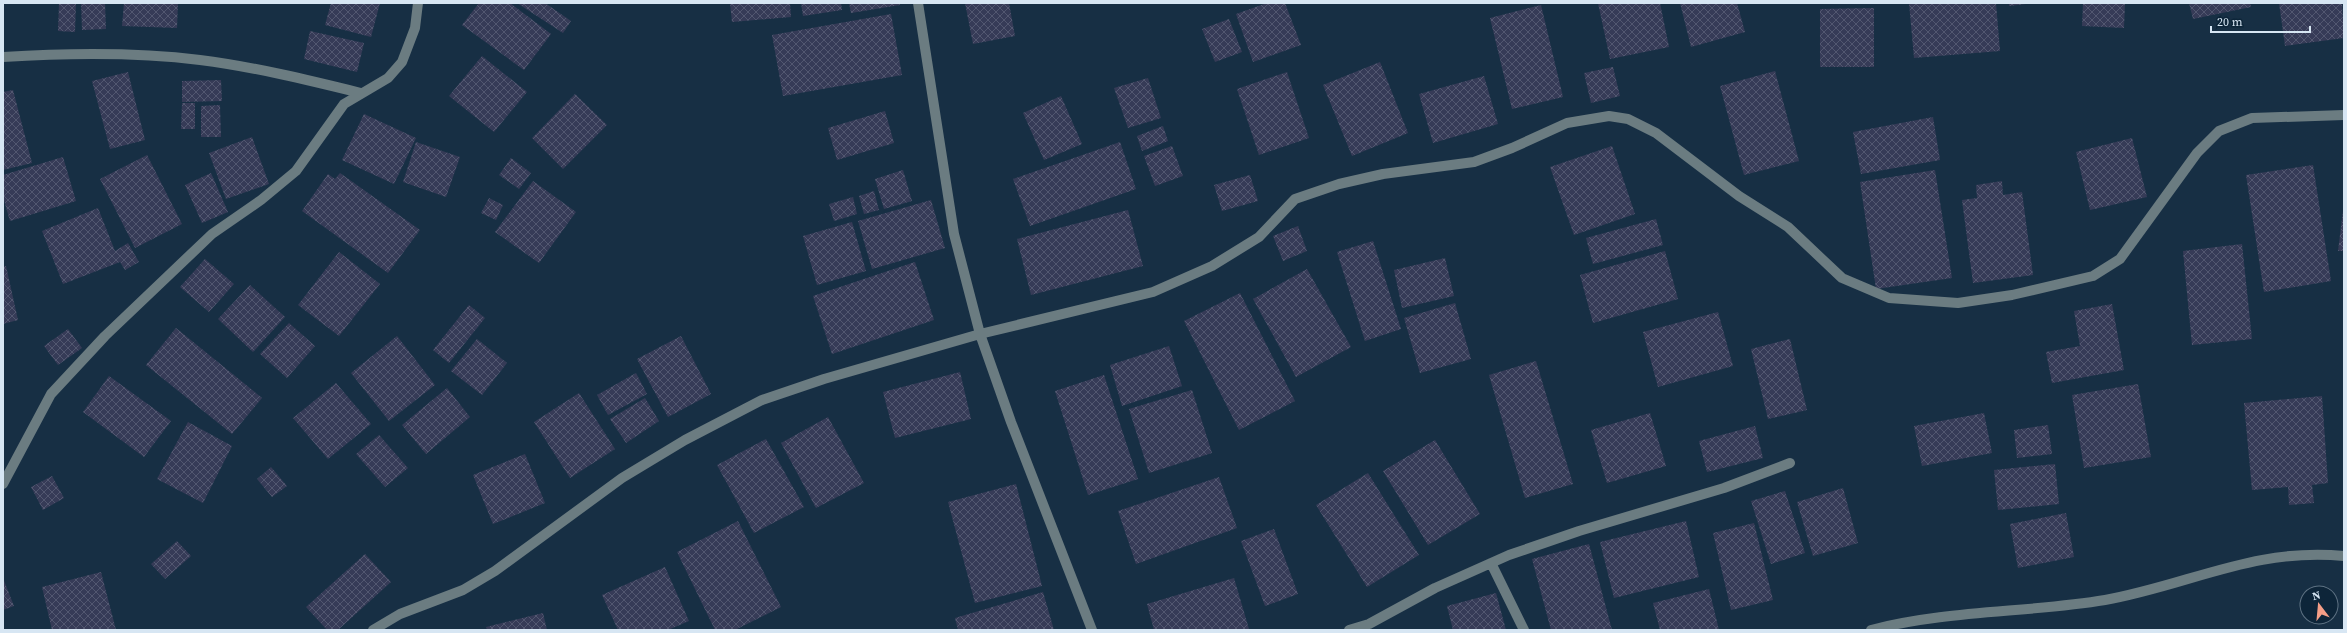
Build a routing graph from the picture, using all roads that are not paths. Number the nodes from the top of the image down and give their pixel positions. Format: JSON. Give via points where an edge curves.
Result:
{"nodes":[{"id":1,"x":418,"y":3,"type":"edge"},
{"id":2,"x":918,"y":3,"type":"edge"},
{"id":3,"x":3,"y":57,"type":"edge"},
{"id":4,"x":361,"y":92,"type":"junction"},
{"id":5,"x":2344,"y":115,"type":"edge"},
{"id":6,"x":980,"y":334,"type":"junction"},
{"id":7,"x":1790,"y":463,"type":"dead end"},
{"id":8,"x":3,"y":484,"type":"edge"},
{"id":9,"x":2344,"y":556,"type":"edge"},
{"id":10,"x":1491,"y":563,"type":"junction"},
{"id":11,"x":373,"y":630,"type":"edge"},
{"id":12,"x":1092,"y":630,"type":"edge"},
{"id":13,"x":1349,"y":630,"type":"edge"},
{"id":14,"x":1524,"y":630,"type":"edge"},
{"id":15,"x":1871,"y":630,"type":"edge"}],
"edges":[{"from":1,"to":4,"type":"street","via":[[415,28],[402,62],[388,78]]},
{"from":2,"to":6,"type":"street","via":[[954,234]]},
{"from":3,"to":4,"type":"street","via":[[76,53],[200,60],[284,74]]},
{"from":4,"to":8,"type":"street","via":[[344,104],[296,170],[261,200],[212,234],[105,336],[56,388]]},
{"from":5,"to":6,"type":"street","via":[[2252,118],[2219,131],[2197,153],[2120,259],[2093,276],[2012,295],[1958,303],[1890,298],[1863,288],[1842,278],[1788,227],[1739,196],[1656,133],[1628,119],[1609,116],[1567,123],[1474,162],[1383,174],[1338,184],[1295,199],[1259,237],[1212,266],[1152,292]]},
{"from":6,"to":11,"type":"street","via":[[824,379],[762,400],[685,440],[622,478],[495,571],[470,586],[400,614]]},
{"from":6,"to":12,"type":"street","via":[[1011,422]]},
{"from":7,"to":10,"type":"street","via":[[1724,488],[1579,531]]},
{"from":9,"to":15,"type":"street","via":[[2302,554],[2268,558],[2230,566],[2168,586],[2105,600],[1952,615]]},
{"from":10,"to":13,"type":"street","via":[[1435,588],[1369,624]]},
{"from":10,"to":14,"type":"street"}]}
